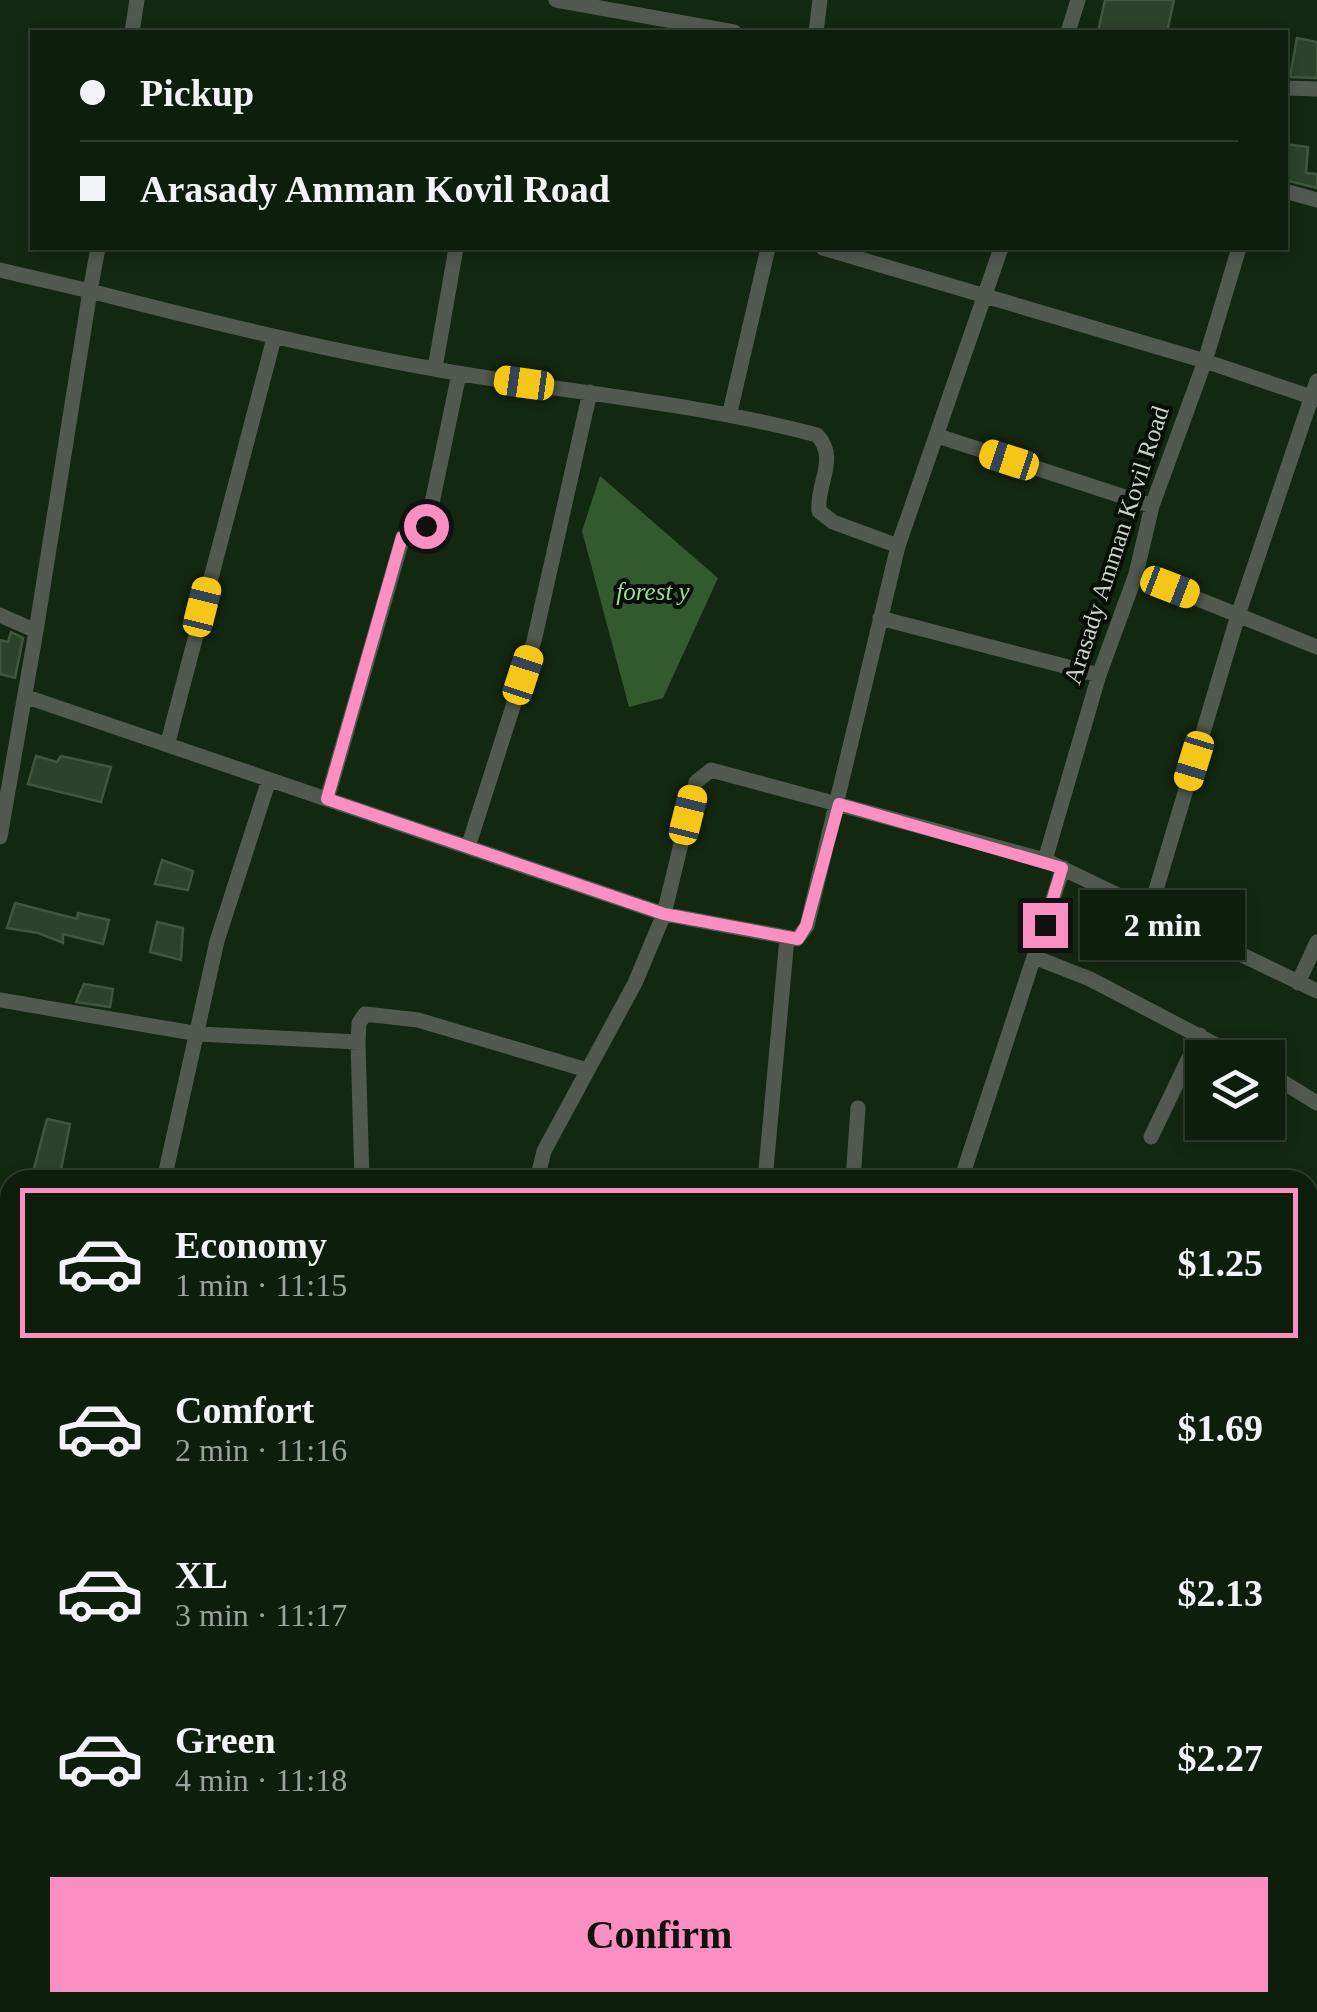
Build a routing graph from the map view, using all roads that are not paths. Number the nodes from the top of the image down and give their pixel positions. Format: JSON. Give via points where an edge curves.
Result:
{"nodes":[{"id":1,"x":137,"y":0,"type":"edge"},
{"id":2,"x":556,"y":0,"type":"edge"},
{"id":3,"x":820,"y":0,"type":"edge"},
{"id":4,"x":1078,"y":0,"type":"edge"},
{"id":5,"x":132,"y":30,"type":"edge"},
{"id":6,"x":723,"y":30,"type":"edge"},
{"id":7,"x":816,"y":30,"type":"edge"},
{"id":8,"x":1069,"y":30,"type":"edge"},
{"id":9,"x":1288,"y":88,"type":"edge"},
{"id":10,"x":1317,"y":89,"type":"edge"},
{"id":11,"x":1288,"y":192,"type":"edge"},
{"id":12,"x":1317,"y":200,"type":"edge"},
{"id":13,"x":98,"y":250,"type":"edge"},
{"id":14,"x":456,"y":250,"type":"edge"},
{"id":15,"x":768,"y":250,"type":"edge"},
{"id":16,"x":829,"y":250,"type":"edge"},
{"id":17,"x":1000,"y":250,"type":"edge"},
{"id":18,"x":1238,"y":250,"type":"edge"},
{"id":19,"x":0,"y":270,"type":"edge"},
{"id":20,"x":90,"y":290,"type":"junction"},
{"id":21,"x":985,"y":298,"type":"junction"},
{"id":22,"x":274,"y":338,"type":"junction"},
{"id":23,"x":1205,"y":361,"type":"junction"},
{"id":24,"x":435,"y":368,"type":"junction"},
{"id":25,"x":460,"y":374,"type":"junction"},
{"id":26,"x":1317,"y":380,"type":"edge"},
{"id":27,"x":590,"y":392,"type":"junction"},
{"id":28,"x":1314,"y":398,"type":"edge"},
{"id":29,"x":730,"y":412,"type":"junction"},
{"id":30,"x":938,"y":436,"type":"junction"},
{"id":31,"x":1152,"y":506,"type":"junction"},
{"id":32,"x":898,"y":546,"type":"junction"},
{"id":33,"x":1136,"y":574,"type":"junction"},
{"id":34,"x":1239,"y":612,"type":"junction"},
{"id":35,"x":0,"y":616,"type":"edge"},
{"id":36,"x":880,"y":618,"type":"junction"},
{"id":37,"x":36,"y":631,"type":"junction"},
{"id":38,"x":1317,"y":647,"type":"edge"},
{"id":39,"x":1098,"y":675,"type":"junction"},
{"id":40,"x":27,"y":697,"type":"junction"},
{"id":41,"x":168,"y":742,"type":"junction"},
{"id":42,"x":269,"y":780,"type":"junction"},
{"id":43,"x":327,"y":799,"type":"junction"},
{"id":44,"x":839,"y":804,"type":"junction"},
{"id":45,"x":0,"y":836,"type":"edge"},
{"id":46,"x":468,"y":844,"type":"junction"},
{"id":47,"x":1045,"y":860,"type":"junction"},
{"id":48,"x":1062,"y":868,"type":"junction"},
{"id":49,"x":1150,"y":910,"type":"junction"},
{"id":50,"x":664,"y":914,"type":"junction"},
{"id":51,"x":788,"y":938,"type":"junction"},
{"id":52,"x":1317,"y":942,"type":"edge"},
{"id":53,"x":1034,"y":958,"type":"junction"},
{"id":54,"x":1298,"y":983,"type":"junction"},
{"id":55,"x":1317,"y":991,"type":"edge"},
{"id":56,"x":0,"y":1000,"type":"edge"},
{"id":57,"x":199,"y":1034,"type":"junction"},
{"id":58,"x":1200,"y":1035,"type":"junction"},
{"id":59,"x":1209,"y":1040,"type":"edge"},
{"id":60,"x":358,"y":1042,"type":"junction"},
{"id":61,"x":586,"y":1070,"type":"junction"},
{"id":62,"x":1285,"y":1083,"type":"edge"},
{"id":63,"x":1317,"y":1103,"type":"edge"},
{"id":64,"x":858,"y":1108,"type":"dead end"},
{"id":65,"x":1151,"y":1138,"type":"dead end"},
{"id":66,"x":166,"y":1170,"type":"edge"},
{"id":67,"x":362,"y":1170,"type":"edge"},
{"id":68,"x":539,"y":1170,"type":"edge"},
{"id":69,"x":766,"y":1170,"type":"edge"},
{"id":70,"x":854,"y":1170,"type":"edge"},
{"id":71,"x":964,"y":1170,"type":"edge"}],
"edges":[{"from":1,"to":5,"type":"street"},
{"from":2,"to":6,"type":"street"},
{"from":3,"to":7,"type":"street"},
{"from":4,"to":8,"type":"street"},
{"from":9,"to":10,"type":"street"},
{"from":11,"to":12,"type":"street"},
{"from":13,"to":20,"type":"street"},
{"from":14,"to":24,"type":"street"},
{"from":15,"to":29,"type":"street"},
{"from":16,"to":21,"type":"street"},
{"from":17,"to":21,"type":"street"},
{"from":18,"to":23,"type":"street","name":"Arasady Amman Kovil Road"},
{"from":19,"to":20,"type":"street"},
{"from":20,"to":22,"type":"street"},
{"from":20,"to":37,"type":"street"},
{"from":21,"to":23,"type":"street"},
{"from":21,"to":30,"type":"street"},
{"from":22,"to":24,"type":"street"},
{"from":22,"to":41,"type":"street"},
{"from":23,"to":28,"type":"street"},
{"from":23,"to":31,"type":"street","name":"Arasady Amman Kovil Road"},
{"from":24,"to":25,"type":"street"},
{"from":25,"to":27,"type":"street"},
{"from":25,"to":43,"type":"street","via":[[428,522],[402,537]]},
{"from":26,"to":28,"type":"street"},
{"from":27,"to":29,"type":"street"},
{"from":27,"to":46,"type":"street","via":[[534,641]]},
{"from":28,"to":34,"type":"street"},
{"from":29,"to":32,"type":"street","via":[[817,435],[828,465],[818,511]]},
{"from":30,"to":31,"type":"street"},
{"from":30,"to":32,"type":"street"},
{"from":31,"to":33,"type":"street","name":"Arasady Amman Kovil Road"},
{"from":32,"to":36,"type":"street"},
{"from":33,"to":34,"type":"street"},
{"from":33,"to":39,"type":"street","name":"Arasady Amman Kovil Road"},
{"from":34,"to":38,"type":"street"},
{"from":34,"to":49,"type":"street"},
{"from":35,"to":37,"type":"street"},
{"from":36,"to":39,"type":"street"},
{"from":36,"to":44,"type":"street"},
{"from":37,"to":40,"type":"street"},
{"from":39,"to":47,"type":"street","name":"Arasady Amman Kovil Road"},
{"from":40,"to":41,"type":"street"},
{"from":40,"to":45,"type":"street"},
{"from":41,"to":42,"type":"street"},
{"from":42,"to":43,"type":"street"},
{"from":42,"to":57,"type":"street","via":[[217,941]]},
{"from":43,"to":46,"type":"street"},
{"from":44,"to":47,"type":"street"},
{"from":44,"to":50,"type":"street","via":[[704,772]]},
{"from":44,"to":51,"type":"street","via":[[806,926],[798,939]]},
{"from":46,"to":50,"type":"street"},
{"from":47,"to":48,"type":"street"},
{"from":48,"to":49,"type":"street"},
{"from":48,"to":53,"type":"street"},
{"from":49,"to":54,"type":"street"},
{"from":50,"to":51,"type":"street"},
{"from":50,"to":61,"type":"street","via":[[635,984]]},
{"from":51,"to":69,"type":"street"},
{"from":52,"to":54,"type":"street"},
{"from":53,"to":58,"type":"street"},
{"from":53,"to":71,"type":"street"},
{"from":54,"to":55,"type":"street"},
{"from":56,"to":57,"type":"street"},
{"from":57,"to":60,"type":"street"},
{"from":57,"to":66,"type":"street"},
{"from":58,"to":59,"type":"street"},
{"from":58,"to":65,"type":"street"},
{"from":60,"to":61,"type":"street","via":[[365,1014],[418,1020]]},
{"from":60,"to":67,"type":"street"},
{"from":61,"to":68,"type":"street"},
{"from":62,"to":63,"type":"street"},
{"from":64,"to":70,"type":"street"}]}
